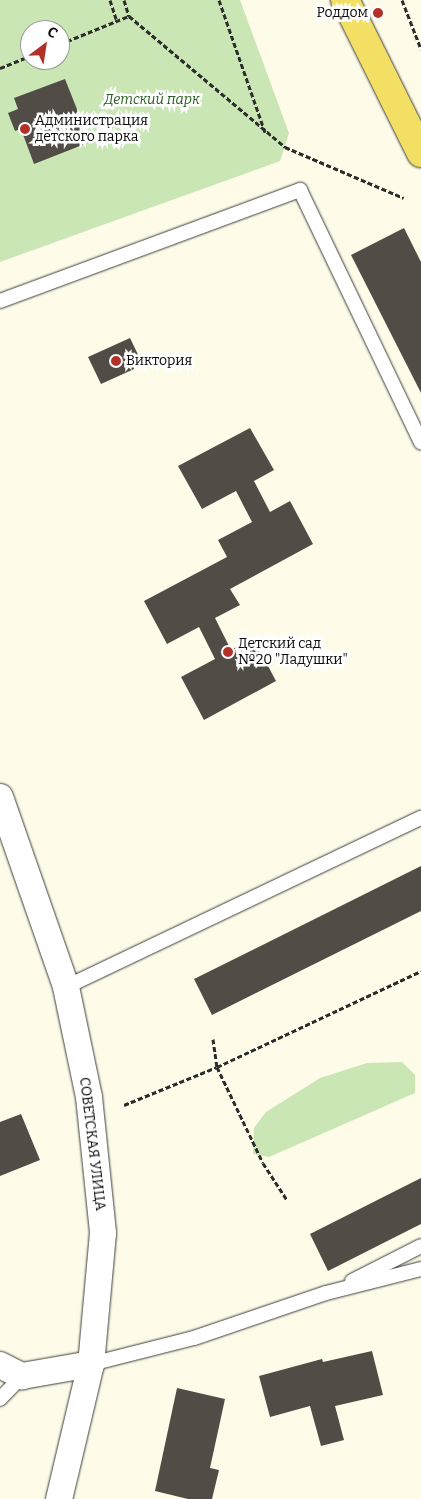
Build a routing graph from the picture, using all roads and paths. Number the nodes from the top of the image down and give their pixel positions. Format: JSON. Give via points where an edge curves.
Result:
{"nodes":[{"id":1,"x":110,"y":0,"type":"edge"},
{"id":2,"x":124,"y":0,"type":"edge"},
{"id":3,"x":219,"y":0,"type":"edge"},
{"id":4,"x":346,"y":0,"type":"edge"},
{"id":5,"x":402,"y":0,"type":"edge"},
{"id":6,"x":130,"y":16,"type":"junction"},
{"id":7,"x":118,"y":21,"type":"junction"},
{"id":8,"x":70,"y":40,"type":"edge"},
{"id":9,"x":421,"y":49,"type":"edge"},
{"id":10,"x":20,"y":60,"type":"edge"},
{"id":11,"x":0,"y":68,"type":"edge"},
{"id":12,"x":266,"y":132,"type":"junction"},
{"id":13,"x":421,"y":153,"type":"edge"},
{"id":14,"x":404,"y":198,"type":"dead end"},
{"id":15,"x":0,"y":301,"type":"edge"},
{"id":16,"x":421,"y":444,"type":"edge"},
{"id":17,"x":0,"y":797,"type":"edge"},
{"id":18,"x":421,"y":818,"type":"edge"},
{"id":19,"x":421,"y":971,"type":"edge"},
{"id":20,"x":66,"y":987,"type":"junction"},
{"id":21,"x":213,"y":1039,"type":"dead end"},
{"id":22,"x":217,"y":1067,"type":"junction"},
{"id":23,"x":124,"y":1105,"type":"dead end"},
{"id":24,"x":287,"y":1200,"type":"dead end"},
{"id":25,"x":421,"y":1246,"type":"edge"},
{"id":26,"x":421,"y":1268,"type":"edge"},
{"id":27,"x":326,"y":1293,"type":"junction"},
{"id":28,"x":91,"y":1364,"type":"junction"},
{"id":29,"x":11,"y":1371,"type":"edge"},
{"id":30,"x":0,"y":1399,"type":"edge"},
{"id":31,"x":59,"y":1499,"type":"edge"}],
"edges":[{"from":1,"to":7,"type":"path"},
{"from":2,"to":6,"type":"path"},
{"from":3,"to":12,"type":"path"},
{"from":4,"to":13,"type":"main road"},
{"from":5,"to":9,"type":"path"},
{"from":6,"to":7,"type":"path"},
{"from":6,"to":12,"type":"path"},
{"from":7,"to":8,"type":"path"},
{"from":10,"to":11,"type":"path"},
{"from":12,"to":14,"type":"path","via":[[284,147]]},
{"from":15,"to":16,"type":"lane","via":[[300,190]]},
{"from":17,"to":20,"type":"street","name":"СОВЕТСКАЯ УЛИЦА"},
{"from":18,"to":20,"type":"lane"},
{"from":19,"to":22,"type":"path"},
{"from":20,"to":28,"type":"street","name":"СОВЕТСКАЯ УЛИЦА","via":[[89,1097],[103,1234]]},
{"from":21,"to":22,"type":"path"},
{"from":22,"to":23,"type":"path"},
{"from":22,"to":24,"type":"path","via":[[264,1163]]},
{"from":25,"to":27,"type":"lane"},
{"from":26,"to":27,"type":"lane"},
{"from":27,"to":28,"type":"lane","via":[[194,1338]]},
{"from":28,"to":29,"type":"street"},
{"from":28,"to":31,"type":"street","name":"СОВЕТСКАЯ УЛИЦА"},
{"from":29,"to":30,"type":"lane"}]}
